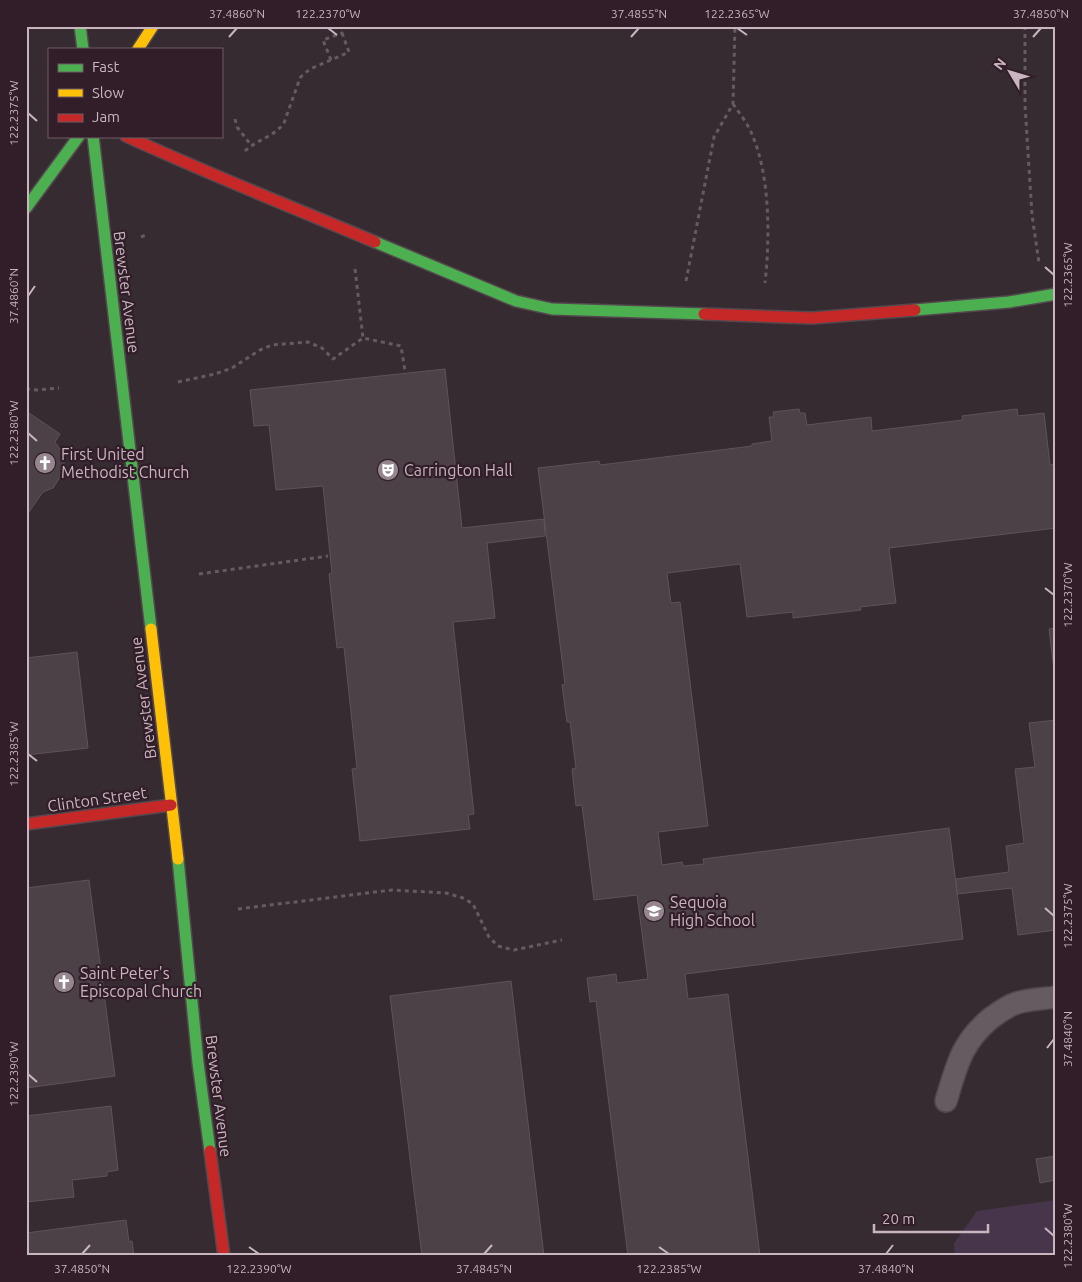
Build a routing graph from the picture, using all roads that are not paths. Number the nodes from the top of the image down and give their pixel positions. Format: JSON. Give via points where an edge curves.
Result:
{"nodes":[{"id":1,"x":80,"y":26,"type":"edge"},
{"id":2,"x":153,"y":26,"type":"edge"},
{"id":3,"x":83,"y":48,"type":"edge"},
{"id":4,"x":139,"y":48,"type":"edge"},
{"id":5,"x":78,"y":138,"type":"edge"},
{"id":6,"x":92,"y":138,"type":"edge"},
{"id":7,"x":130,"y":138,"type":"edge"},
{"id":8,"x":26,"y":208,"type":"edge"},
{"id":9,"x":1056,"y":294,"type":"edge"},
{"id":10,"x":171,"y":805,"type":"junction"},
{"id":11,"x":26,"y":824,"type":"edge"},
{"id":12,"x":1056,"y":997,"type":"edge"},
{"id":13,"x":946,"y":1101,"type":"dead end"},
{"id":14,"x":224,"y":1256,"type":"edge"}],
"edges":[{"from":1,"to":3,"type":"street"},
{"from":2,"to":4,"type":"street"},
{"from":5,"to":8,"type":"street"},
{"from":6,"to":10,"type":"street","name":"Brewster Avenue"},
{"from":7,"to":9,"type":"street","via":[[516,300],[552,309],[812,318],[1009,302]]},
{"from":10,"to":11,"type":"street","name":"Clinton Street"},
{"from":10,"to":14,"type":"street","name":"Brewster Avenue","via":[[198,1063]]},
{"from":12,"to":13,"type":"lane","via":[[1014,1004],[980,1028],[960,1056]]}]}
